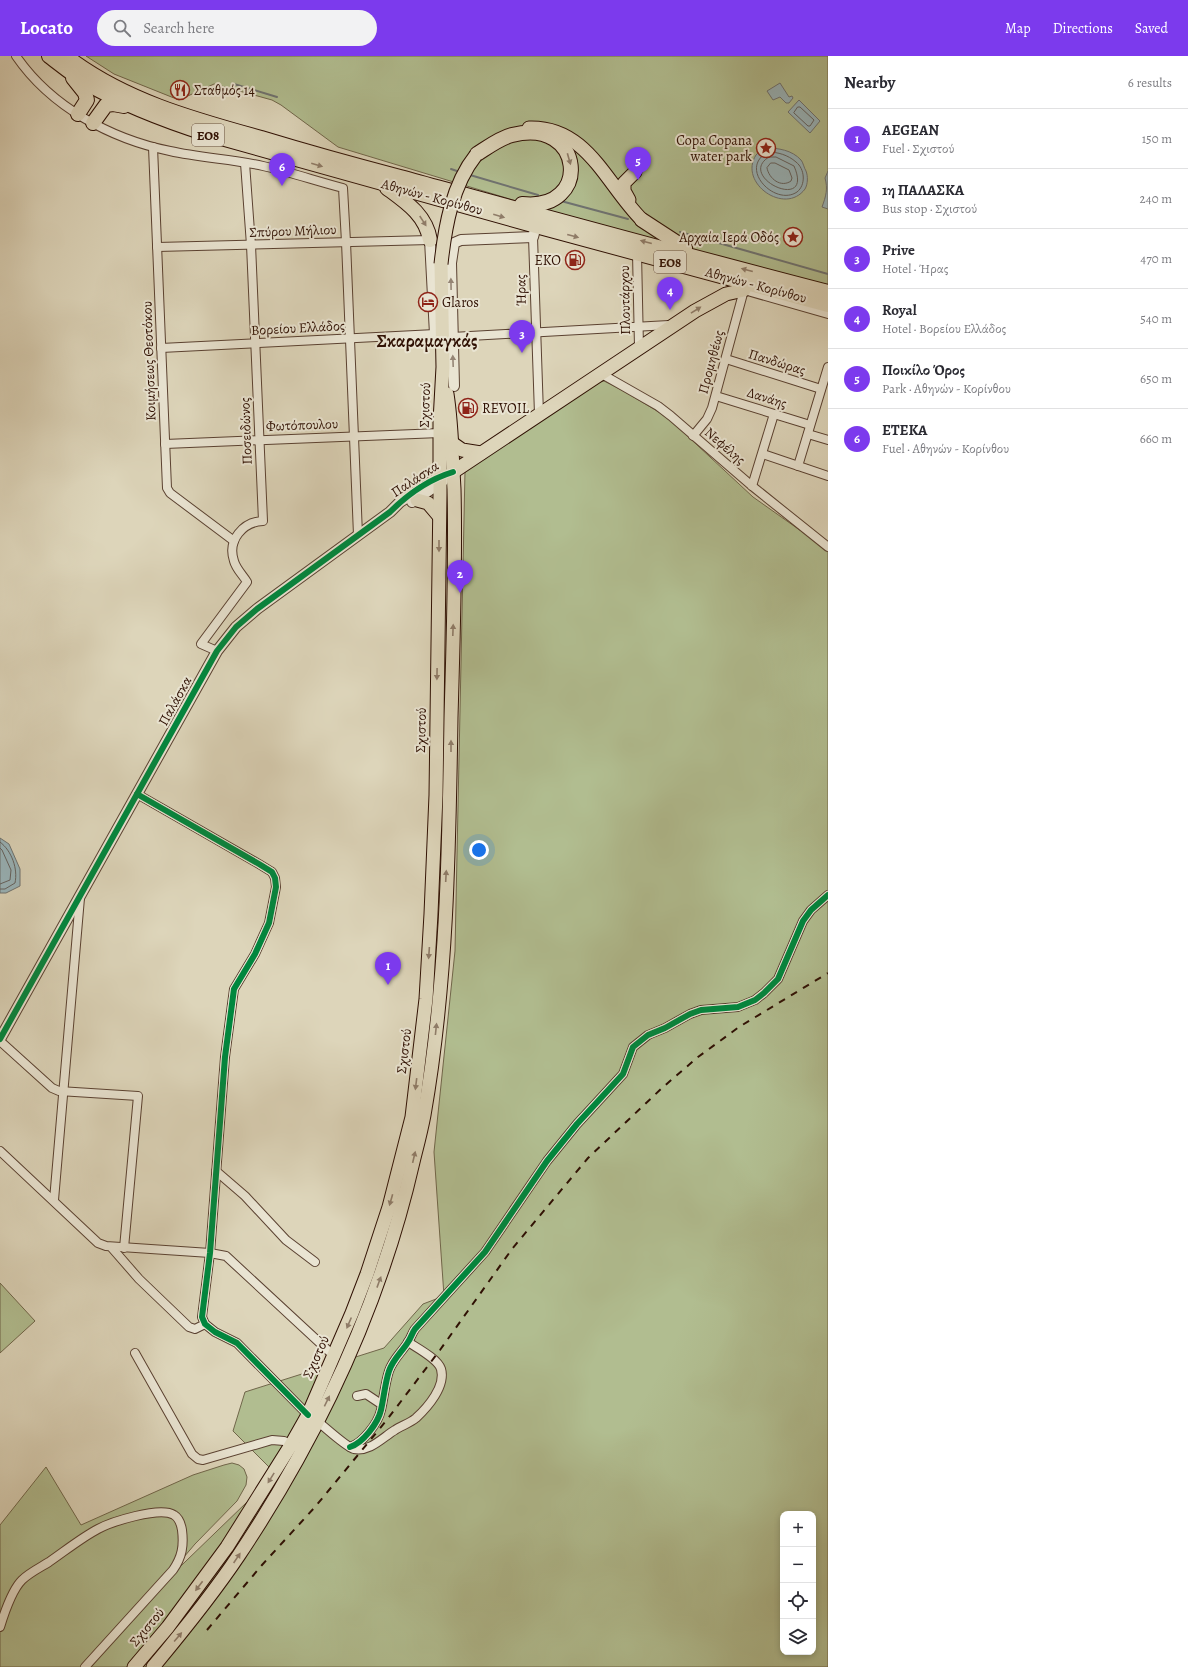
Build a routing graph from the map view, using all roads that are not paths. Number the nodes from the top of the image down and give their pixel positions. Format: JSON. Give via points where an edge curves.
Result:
{"nodes":[{"id":1,"x":16,"y":56,"type":"edge"},
{"id":2,"x":49,"y":56,"type":"edge"},
{"id":3,"x":65,"y":62,"type":"edge"},
{"id":4,"x":138,"y":109,"type":"junction"},
{"id":5,"x":78,"y":114,"type":"junction"},
{"id":6,"x":93,"y":123,"type":"junction"},
{"id":7,"x":153,"y":147,"type":"junction"},
{"id":8,"x":476,"y":154,"type":"junction"},
{"id":9,"x":245,"y":163,"type":"junction"},
{"id":10,"x":597,"y":165,"type":"junction"},
{"id":11,"x":380,"y":183,"type":"junction"},
{"id":12,"x":480,"y":199,"type":"junction"},
{"id":13,"x":642,"y":220,"type":"junction"},
{"id":14,"x":535,"y":232,"type":"junction"},
{"id":15,"x":430,"y":240,"type":"junction"},
{"id":16,"x":346,"y":242,"type":"junction"},
{"id":17,"x":251,"y":245,"type":"junction"},
{"id":18,"x":157,"y":247,"type":"junction"},
{"id":19,"x":637,"y":253,"type":"junction"},
{"id":20,"x":697,"y":256,"type":"junction"},
{"id":21,"x":744,"y":290,"type":"junction"},
{"id":22,"x":828,"y":292,"type":"edge"},
{"id":23,"x":804,"y":299,"type":"junction"},
{"id":24,"x":828,"y":305,"type":"edge"},
{"id":25,"x":828,"y":314,"type":"edge"},
{"id":26,"x":673,"y":325,"type":"junction"},
{"id":27,"x":639,"y":328,"type":"junction"},
{"id":28,"x":536,"y":333,"type":"junction"},
{"id":29,"x":435,"y":334,"type":"junction"},
{"id":30,"x":452,"y":337,"type":"junction"},
{"id":31,"x":350,"y":339,"type":"junction"},
{"id":32,"x":256,"y":344,"type":"junction"},
{"id":33,"x":639,"y":347,"type":"junction"},
{"id":34,"x":161,"y":348,"type":"junction"},
{"id":35,"x":726,"y":359,"type":"junction"},
{"id":36,"x":828,"y":367,"type":"edge"},
{"id":37,"x":600,"y":373,"type":"junction"},
{"id":38,"x":824,"y":384,"type":"edge"},
{"id":39,"x":454,"y":386,"type":"joint"},
{"id":40,"x":716,"y":396,"type":"junction"},
{"id":41,"x":539,"y":414,"type":"junction"},
{"id":42,"x":774,"y":414,"type":"junction"},
{"id":43,"x":443,"y":424,"type":"junction"},
{"id":44,"x":810,"y":425,"type":"junction"},
{"id":45,"x":808,"y":434,"type":"junction"},
{"id":46,"x":354,"y":436,"type":"junction"},
{"id":47,"x":693,"y":436,"type":"junction"},
{"id":48,"x":260,"y":440,"type":"junction"},
{"id":49,"x":828,"y":440,"type":"edge"},
{"id":50,"x":452,"y":443,"type":"junction"},
{"id":51,"x":166,"y":444,"type":"junction"},
{"id":52,"x":481,"y":453,"type":"junction"},
{"id":53,"x":763,"y":454,"type":"junction"},
{"id":54,"x":798,"y":466,"type":"junction"},
{"id":55,"x":453,"y":472,"type":"junction"},
{"id":56,"x":828,"y":476,"type":"edge"},
{"id":57,"x":440,"y":480,"type":"junction"},
{"id":58,"x":752,"y":486,"type":"junction"},
{"id":59,"x":417,"y":500,"type":"junction"},
{"id":60,"x":390,"y":512,"type":"junction"},
{"id":61,"x":439,"y":516,"type":"junction"},
{"id":62,"x":358,"y":535,"type":"junction"},
{"id":63,"x":234,"y":541,"type":"junction"},
{"id":64,"x":828,"y":547,"type":"edge"},
{"id":65,"x":217,"y":651,"type":"junction"},
{"id":66,"x":137,"y":794,"type":"junction"},
{"id":67,"x":828,"y":895,"type":"edge"},
{"id":68,"x":80,"y":897,"type":"junction"},
{"id":69,"x":0,"y":1040,"type":"edge"},
{"id":70,"x":64,"y":1090,"type":"junction"},
{"id":71,"x":0,"y":1151,"type":"edge"},
{"id":72,"x":216,"y":1171,"type":"junction"},
{"id":73,"x":54,"y":1200,"type":"junction"},
{"id":74,"x":112,"y":1248,"type":"junction"},
{"id":75,"x":124,"y":1248,"type":"junction"},
{"id":76,"x":210,"y":1253,"type":"junction"},
{"id":77,"x":315,"y":1262,"type":"dead end"},
{"id":78,"x":205,"y":1324,"type":"junction"},
{"id":79,"x":408,"y":1342,"type":"junction"},
{"id":80,"x":135,"y":1353,"type":"dead end"},
{"id":81,"x":334,"y":1356,"type":"junction"},
{"id":82,"x":357,"y":1396,"type":"dead end"},
{"id":83,"x":381,"y":1404,"type":"junction"},
{"id":84,"x":312,"y":1418,"type":"junction"},
{"id":85,"x":297,"y":1446,"type":"junction"},
{"id":86,"x":350,"y":1447,"type":"junction"},
{"id":87,"x":0,"y":1627,"type":"edge"},
{"id":88,"x":85,"y":1667,"type":"edge"},
{"id":89,"x":134,"y":1667,"type":"edge"},
{"id":90,"x":153,"y":1667,"type":"edge"}],
"edges":[{"from":1,"to":5,"type":"street","via":[[35,78]]},
{"from":2,"to":3,"type":"highway","name":"Αθηνών - Κορίνθου","number":"ΕΟ8"},
{"from":3,"to":4,"type":"highway","name":"Αθηνών - Κορίνθου","number":"ΕΟ8","via":[[85,82]]},
{"from":3,"to":5,"type":"highway","via":[[86,95],[86,103]]},
{"from":3,"to":12,"type":"highway","name":"Αθηνών - Κορίνθου","number":"ΕΟ8","via":[[117,88],[186,117]]},
{"from":4,"to":6,"type":"highway","via":[[106,105]]},
{"from":4,"to":11,"type":"highway","name":"Αθηνών - Κορίνθου","number":"ΕΟ8","one_way":true,"via":[[207,134]]},
{"from":5,"to":6,"type":"street"},
{"from":6,"to":7,"type":"street","via":[[125,138]]},
{"from":7,"to":9,"type":"street"},
{"from":7,"to":18,"type":"street","name":"Κοιμήσεως Θεοτόκου"},
{"from":8,"to":10,"type":"main road","name":"Σχιστού","via":[[489,141],[507,132],[526,128],[545,129],[573,139]]},
{"from":8,"to":12,"type":"highway","one_way":true,"via":[[508,136],[522,133],[542,134],[555,139],[565,149],[571,169],[570,179],[563,192],[546,203],[528,205]]},
{"from":8,"to":43,"type":"main road","name":"Σχιστού","bridge":true,"via":[[463,175],[452,205],[441,264]]},
{"from":9,"to":16,"type":"street","via":[[343,188]]},
{"from":9,"to":17,"type":"street","name":"Ποσειδώνος"},
{"from":10,"to":13,"type":"main road"},
{"from":10,"to":13,"type":"main road","via":[[616,175],[635,172],[625,181],[624,188],[629,201]]},
{"from":11,"to":14,"type":"highway","name":"Αθηνών - Κορίνθου","number":"ΕΟ8","one_way":true},
{"from":11,"to":15,"type":"highway","one_way":true,"via":[[420,216],[429,231]]},
{"from":20,"to":12,"type":"highway","name":"Αθηνών - Κορίνθου","number":"ΕΟ8","one_way":true},
{"from":13,"to":20,"type":"highway"},
{"from":14,"to":19,"type":"highway","name":"Αθηνών - Κορίνθου","number":"ΕΟ8","one_way":true},
{"from":14,"to":28,"type":"street","name":"Ήρας"},
{"from":30,"to":14,"type":"street","name":"Σχιστού","one_way":true,"via":[[451,263],[454,243],[461,240]]},
{"from":15,"to":16,"type":"street","name":"Σπύρου Μήλιου"},
{"from":15,"to":29,"type":"street"},
{"from":16,"to":17,"type":"street","name":"Σπύρου Μήλιου"},
{"from":16,"to":31,"type":"street"},
{"from":17,"to":18,"type":"street","name":"Σπύρου Μήλιου"},
{"from":17,"to":32,"type":"street","name":"Ποσειδώνος"},
{"from":18,"to":34,"type":"street","name":"Κοιμήσεως Θεοτόκου"},
{"from":19,"to":23,"type":"highway","name":"Αθηνών - Κορίνθου","number":"ΕΟ8"},
{"from":19,"to":27,"type":"street","name":"Πλουτάρχου"},
{"from":22,"to":20,"type":"highway","name":"Αθηνών - Κορίνθου","number":"ΕΟ8","one_way":true},
{"from":21,"to":23,"type":"highway"},
{"from":21,"to":25,"type":"street"},
{"from":26,"to":21,"type":"main road","one_way":true,"via":[[714,299]]},
{"from":21,"to":35,"type":"street","name":"Προμηθέως"},
{"from":23,"to":24,"type":"highway","name":"Αθηνών - Κορίνθου","number":"ΕΟ8"},
{"from":26,"to":27,"type":"street"},
{"from":26,"to":33,"type":"main road"},
{"from":27,"to":28,"type":"street"},
{"from":27,"to":33,"type":"street","name":"Πλουτάρχου"},
{"from":28,"to":30,"type":"street"},
{"from":28,"to":41,"type":"street","name":"Ήρας"},
{"from":29,"to":31,"type":"street","name":"Βορείου Ελλάδος"},
{"from":29,"to":43,"type":"main road"},
{"from":39,"to":30,"type":"street","name":"Σχιστού","one_way":true},
{"from":31,"to":32,"type":"street","name":"Βορείου Ελλάδος"},
{"from":31,"to":46,"type":"street"},
{"from":32,"to":34,"type":"street","name":"Βορείου Ελλάδος"},
{"from":32,"to":48,"type":"street","name":"Ποσειδώνος"},
{"from":33,"to":37,"type":"main road"},
{"from":34,"to":51,"type":"street","name":"Κοιμήσεως Θεοτόκου"},
{"from":35,"to":38,"type":"street","name":"Πανδώρας"},
{"from":35,"to":40,"type":"street","name":"Προμηθέως"},
{"from":36,"to":38,"type":"street"},
{"from":37,"to":41,"type":"main road"},
{"from":37,"to":47,"type":"street","name":"Νεφέλης","via":[[658,406]]},
{"from":38,"to":44,"type":"street"},
{"from":39,"to":43,"type":"main road"},
{"from":40,"to":42,"type":"street","name":"Δανάης"},
{"from":40,"to":47,"type":"street","name":"Προμηθέως","via":[[707,419]]},
{"from":41,"to":52,"type":"main road"},
{"from":42,"to":44,"type":"street","name":"Δανάης"},
{"from":42,"to":53,"type":"street"},
{"from":43,"to":46,"type":"street","name":"Φωτόπουλου"},
{"from":43,"to":50,"type":"main road","name":"Σχιστού"},
{"from":43,"to":57,"type":"main road","name":"Σχιστού"},
{"from":44,"to":45,"type":"street"},
{"from":45,"to":49,"type":"street"},
{"from":45,"to":54,"type":"street"},
{"from":46,"to":48,"type":"street","name":"Φωτόπουλου"},
{"from":46,"to":62,"type":"street"},
{"from":47,"to":58,"type":"street","name":"Νεφέλης"},
{"from":48,"to":51,"type":"street","name":"Φωτόπουλου"},
{"from":48,"to":63,"type":"street","name":"Ποσειδώνος","via":[[263,521],[244,527]]},
{"from":50,"to":52,"type":"main road","via":[[462,450]]},
{"from":50,"to":55,"type":"main road","name":"Σχιστού"},
{"from":51,"to":63,"type":"street","name":"Κοιμήσεως Θεοτόκου","via":[[169,492]]},
{"from":52,"to":55,"type":"main road"},
{"from":53,"to":54,"type":"street"},
{"from":53,"to":58,"type":"street"},
{"from":54,"to":56,"type":"street"},
{"from":55,"to":57,"type":"street","name":"Παλάσκα"},
{"from":84,"to":55,"type":"main road","name":"Σχιστού","one_way":true,"via":[[365,1318],[380,1279],[409,1180],[429,1084],[442,964],[451,796],[455,538]]},
{"from":57,"to":59,"type":"street","name":"Παλάσκα"},
{"from":57,"to":60,"type":"street","name":"Παλάσκα","via":[[400,502]]},
{"from":57,"to":61,"type":"main road","name":"Σχιστού"},
{"from":58,"to":64,"type":"street","name":"Νεφέλης"},
{"from":59,"to":60,"type":"street","name":"Παλάσκα"},
{"from":59,"to":61,"type":"main road","via":[[428,504]]},
{"from":60,"to":62,"type":"street","name":"Παλάσκα"},
{"from":61,"to":81,"type":"main road","name":"Σχιστού","one_way":true,"via":[[436,795],[432,890],[426,999],[412,1117],[389,1207],[367,1274]]},
{"from":62,"to":65,"type":"street","name":"Παλάσκα","via":[[257,608],[236,627]]},
{"from":63,"to":65,"type":"street","via":[[234,560],[248,582],[201,644]]},
{"from":65,"to":66,"type":"street","name":"Παλάσκα"},
{"from":66,"to":68,"type":"street","name":"Παλάσκα"},
{"from":66,"to":72,"type":"street","via":[[260,864],[272,872],[275,878],[276,886],[269,923],[234,989],[225,1057]]},
{"from":67,"to":79,"type":"street","via":[[803,921],[778,979],[760,997],[738,1007],[701,1010],[690,1014],[648,1035],[633,1047],[623,1074],[551,1156],[489,1247],[415,1328]]},
{"from":68,"to":69,"type":"street","name":"Παλάσκα"},
{"from":68,"to":70,"type":"street"},
{"from":69,"to":70,"type":"street","via":[[52,1088]]},
{"from":70,"to":73,"type":"street"},
{"from":70,"to":75,"type":"street","via":[[138,1096]]},
{"from":71,"to":73,"type":"street"},
{"from":72,"to":76,"type":"street"},
{"from":72,"to":77,"type":"street","via":[[245,1196],[286,1240]]},
{"from":73,"to":74,"type":"street","via":[[98,1243]]},
{"from":74,"to":75,"type":"street"},
{"from":74,"to":78,"type":"street","via":[[139,1279],[189,1327],[195,1329]]},
{"from":75,"to":76,"type":"street"},
{"from":76,"to":78,"type":"street","via":[[202,1317]]},
{"from":76,"to":81,"type":"street","via":[[226,1256]]},
{"from":78,"to":84,"type":"street","via":[[237,1343]]},
{"from":79,"to":83,"type":"street","via":[[390,1370]]},
{"from":79,"to":86,"type":"street","via":[[440,1366],[442,1374],[439,1390],[416,1418],[374,1446],[358,1449]]},
{"from":80,"to":85,"type":"street","via":[[192,1454],[198,1460],[272,1440]]},
{"from":81,"to":84,"type":"main road","name":"Σχιστού"},
{"from":82,"to":83,"type":"street","via":[[366,1394]]},
{"from":83,"to":86,"type":"street","via":[[381,1411],[366,1436],[358,1444]]},
{"from":84,"to":85,"type":"main road","name":"Σχιστού"},
{"from":84,"to":86,"type":"street"},
{"from":85,"to":89,"type":"main road","name":"Σχιστού","one_way":true,"via":[[210,1572]]},
{"from":90,"to":85,"type":"main road","name":"Σχιστού","one_way":true,"via":[[201,1608],[262,1520]]},
{"from":87,"to":88,"type":"street","via":[[8,1604],[21,1581],[98,1529],[138,1515],[166,1512],[174,1514],[182,1527],[184,1544],[178,1563]]}]}
